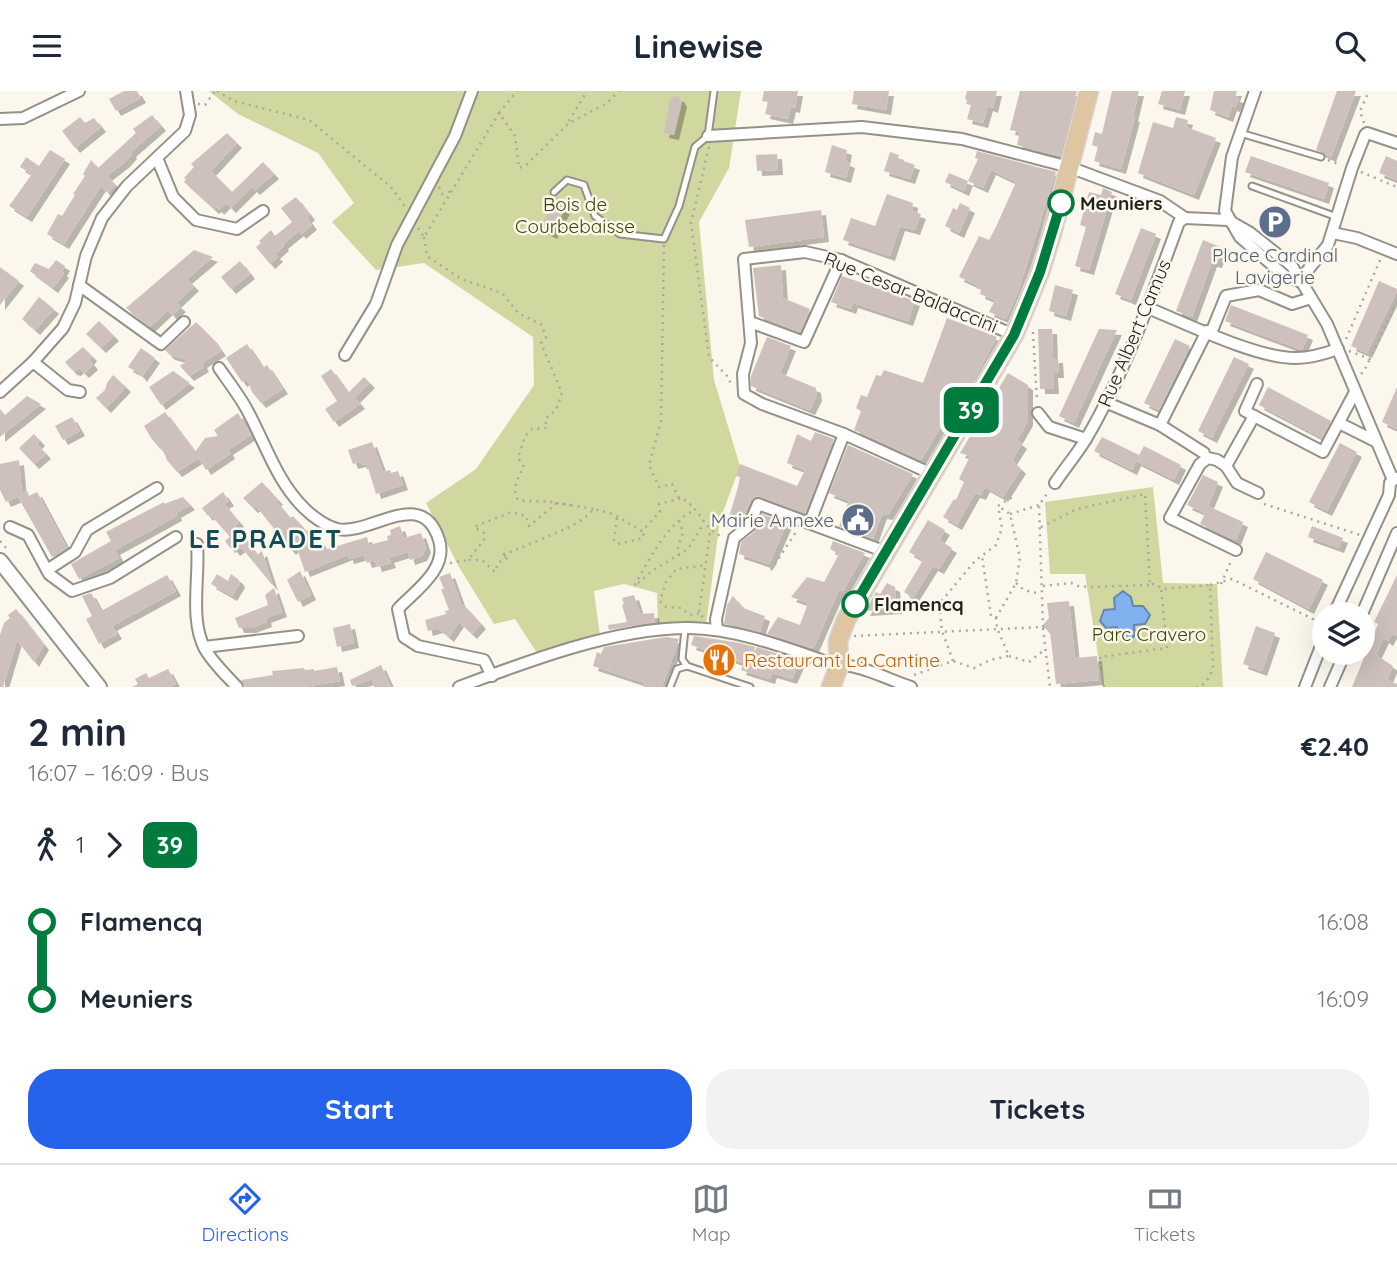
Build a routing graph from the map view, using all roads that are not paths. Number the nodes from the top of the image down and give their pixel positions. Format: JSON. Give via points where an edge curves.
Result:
{"nodes":[{"id":1,"x":79,"y":91,"type":"edge"},
{"id":2,"x":472,"y":91,"type":"edge"},
{"id":3,"x":714,"y":91,"type":"edge"},
{"id":4,"x":1089,"y":91,"type":"edge"},
{"id":5,"x":1255,"y":91,"type":"edge"},
{"id":6,"x":188,"y":97,"type":"edge"},
{"id":7,"x":0,"y":119,"type":"edge"},
{"id":8,"x":1240,"y":133,"type":"junction"},
{"id":9,"x":708,"y":136,"type":"junction"},
{"id":10,"x":1397,"y":143,"type":"edge"},
{"id":11,"x":1321,"y":157,"type":"dead end"},
{"id":12,"x":157,"y":158,"type":"junction"},
{"id":13,"x":1069,"y":167,"type":"junction"},
{"id":14,"x":1252,"y":186,"type":"dead end"},
{"id":15,"x":554,"y":192,"type":"dead end"},
{"id":16,"x":264,"y":211,"type":"dead end"},
{"id":17,"x":1336,"y":216,"type":"junction"},
{"id":18,"x":1185,"y":218,"type":"junction"},
{"id":19,"x":1228,"y":220,"type":"junction"},
{"id":20,"x":1334,"y":233,"type":"junction"},
{"id":21,"x":1397,"y":254,"type":"edge"},
{"id":22,"x":841,"y":260,"type":"junction"},
{"id":23,"x":1299,"y":281,"type":"junction"},
{"id":24,"x":79,"y":285,"type":"junction"},
{"id":25,"x":1311,"y":298,"type":"junction"},
{"id":26,"x":1148,"y":308,"type":"junction"},
{"id":27,"x":184,"y":322,"type":"dead end"},
{"id":28,"x":750,"y":322,"type":"junction"},
{"id":29,"x":1209,"y":332,"type":"junction"},
{"id":30,"x":1014,"y":335,"type":"junction"},
{"id":31,"x":1338,"y":349,"type":"junction"},
{"id":32,"x":345,"y":355,"type":"dead end"},
{"id":33,"x":33,"y":362,"type":"junction"},
{"id":34,"x":219,"y":368,"type":"dead end"},
{"id":35,"x":1257,"y":384,"type":"dead end"},
{"id":36,"x":0,"y":391,"type":"edge"},
{"id":37,"x":80,"y":392,"type":"dead end"},
{"id":38,"x":1355,"y":392,"type":"junction"},
{"id":39,"x":1105,"y":402,"type":"junction"},
{"id":40,"x":1038,"y":413,"type":"road end"},
{"id":41,"x":1254,"y":416,"type":"junction"},
{"id":42,"x":1339,"y":422,"type":"junction"},
{"id":43,"x":1160,"y":425,"type":"junction"},
{"id":44,"x":845,"y":434,"type":"junction"},
{"id":45,"x":1086,"y":439,"type":"junction"},
{"id":46,"x":1375,"y":441,"type":"junction"},
{"id":47,"x":1206,"y":455,"type":"junction"},
{"id":48,"x":1226,"y":466,"type":"junction"},
{"id":49,"x":932,"y":474,"type":"junction"},
{"id":50,"x":1395,"y":479,"type":"edge"},
{"id":51,"x":1055,"y":483,"type":"road end"},
{"id":52,"x":157,"y":488,"type":"dead end"},
{"id":53,"x":1258,"y":493,"type":"road end"},
{"id":54,"x":1393,"y":498,"type":"edge"},
{"id":55,"x":807,"y":521,"type":"junction"},
{"id":56,"x":10,"y":527,"type":"dead end"},
{"id":57,"x":1397,"y":533,"type":"edge"},
{"id":58,"x":176,"y":537,"type":"dead end"},
{"id":59,"x":197,"y":544,"type":"dead end"},
{"id":60,"x":1236,"y":550,"type":"road end"},
{"id":61,"x":886,"y":552,"type":"junction"},
{"id":62,"x":4,"y":556,"type":"edge"},
{"id":63,"x":47,"y":570,"type":"junction"},
{"id":64,"x":1340,"y":602,"type":"edge"},
{"id":65,"x":1367,"y":602,"type":"edge"},
{"id":66,"x":714,"y":626,"type":"junction"},
{"id":67,"x":685,"y":628,"type":"junction"},
{"id":68,"x":298,"y":636,"type":"dead end"},
{"id":69,"x":204,"y":647,"type":"junction"},
{"id":70,"x":1314,"y":665,"type":"edge"},
{"id":71,"x":1340,"y":665,"type":"edge"},
{"id":72,"x":687,"y":666,"type":"junction"},
{"id":73,"x":839,"y":666,"type":"junction"},
{"id":74,"x":492,"y":676,"type":"junction"},
{"id":75,"x":99,"y":687,"type":"edge"},
{"id":76,"x":237,"y":687,"type":"edge"},
{"id":77,"x":460,"y":687,"type":"edge"},
{"id":78,"x":670,"y":687,"type":"edge"},
{"id":79,"x":750,"y":687,"type":"edge"},
{"id":80,"x":831,"y":687,"type":"edge"},
{"id":81,"x":911,"y":687,"type":"edge"},
{"id":82,"x":1305,"y":687,"type":"edge"},
{"id":83,"x":1330,"y":687,"type":"edge"}],
"edges":[{"from":1,"to":7,"type":"street","via":[[23,118]]},
{"from":2,"to":32,"type":"street","via":[[455,136],[397,245],[376,304]]},
{"from":3,"to":9,"type":"lane"},
{"from":4,"to":13,"type":"main road"},
{"from":5,"to":8,"type":"street"},
{"from":6,"to":12,"type":"street","via":[[190,115],[185,131]]},
{"from":8,"to":11,"type":"lane"},
{"from":8,"to":19,"type":"street","via":[[1226,192]]},
{"from":9,"to":13,"type":"street","via":[[862,127],[962,139]]},
{"from":9,"to":15,"type":"lane","via":[[695,147],[679,206],[664,239],[620,234],[595,216],[584,185],[567,180]]},
{"from":10,"to":17,"type":"street","via":[[1367,133]]},
{"from":12,"to":16,"type":"street","via":[[173,197],[196,220],[236,229]]},
{"from":12,"to":24,"type":"street","via":[[102,218]]},
{"from":13,"to":18,"type":"street","via":[[1160,201]]},
{"from":13,"to":30,"type":"main road","via":[[1040,272]]},
{"from":14,"to":17,"type":"lane"},
{"from":17,"to":20,"type":"street"},
{"from":18,"to":19,"type":"street"},
{"from":18,"to":26,"type":"street","name":"Rue Albert Camus","via":[[1179,222]]},
{"from":19,"to":23,"type":"street","via":[[1240,237],[1285,276]]},
{"from":20,"to":21,"type":"street"},
{"from":20,"to":23,"type":"street"},
{"from":22,"to":28,"type":"street","via":[[804,342]]},
{"from":22,"to":28,"type":"street","name":"Rue Cesar Baldaccini","via":[[805,252],[744,259]]},
{"from":22,"to":30,"type":"street","name":"Rue Cesar Baldaccini"},
{"from":23,"to":25,"type":"street"},
{"from":24,"to":27,"type":"street","via":[[161,344]]},
{"from":24,"to":33,"type":"street","via":[[63,328]]},
{"from":25,"to":29,"type":"street","via":[[1292,305],[1259,291],[1226,296]]},
{"from":25,"to":31,"type":"street"},
{"from":26,"to":29,"type":"street"},
{"from":26,"to":39,"type":"street","name":"Rue Albert Camus"},
{"from":28,"to":44,"type":"street","via":[[744,394]]},
{"from":29,"to":31,"type":"street","via":[[1268,354],[1294,358]]},
{"from":29,"to":43,"type":"street"},
{"from":30,"to":49,"type":"main road"},
{"from":31,"to":38,"type":"street"},
{"from":33,"to":36,"type":"street"},
{"from":33,"to":37,"type":"street","via":[[68,390]]},
{"from":34,"to":74,"type":"street","via":[[246,408],[281,477],[305,509],[336,529],[404,514],[430,522],[442,552],[436,571],[398,609],[404,637],[418,646],[484,660]]},
{"from":35,"to":41,"type":"street","via":[[1245,411]]},
{"from":38,"to":42,"type":"street"},
{"from":38,"to":46,"type":"street"},
{"from":39,"to":43,"type":"street"},
{"from":39,"to":45,"type":"street","name":"Rue Albert Camus"},
{"from":40,"to":45,"type":"street","via":[[1049,427]]},
{"from":41,"to":42,"type":"street","via":[[1323,452]]},
{"from":41,"to":48,"type":"street"},
{"from":42,"to":46,"type":"street"},
{"from":43,"to":47,"type":"street"},
{"from":44,"to":49,"type":"street"},
{"from":44,"to":55,"type":"street"},
{"from":45,"to":51,"type":"street","name":"Rue Albert Camus"},
{"from":46,"to":50,"type":"street"},
{"from":47,"to":48,"type":"street"},
{"from":47,"to":60,"type":"street","via":[[1170,518]]},
{"from":48,"to":53,"type":"street","via":[[1237,483]]},
{"from":49,"to":61,"type":"main road"},
{"from":50,"to":54,"type":"street","via":[[1389,487]]},
{"from":52,"to":63,"type":"street","via":[[87,530],[75,552]]},
{"from":54,"to":64,"type":"street"},
{"from":55,"to":61,"type":"street"},
{"from":55,"to":66,"type":"street","via":[[758,503],[750,526],[734,538]]},
{"from":56,"to":63,"type":"street","via":[[28,535]]},
{"from":57,"to":65,"type":"street"},
{"from":58,"to":63,"type":"street","via":[[110,577],[72,591]]},
{"from":59,"to":69,"type":"street","via":[[195,606]]},
{"from":61,"to":73,"type":"main road","via":[[846,620],[837,649]]},
{"from":62,"to":75,"type":"street"},
{"from":66,"to":67,"type":"street"},
{"from":66,"to":73,"type":"street"},
{"from":67,"to":72,"type":"lane","via":[[682,659]]},
{"from":67,"to":74,"type":"street","via":[[595,642]]},
{"from":68,"to":69,"type":"street"},
{"from":69,"to":76,"type":"street"},
{"from":70,"to":82,"type":"street"},
{"from":71,"to":83,"type":"street"},
{"from":72,"to":78,"type":"lane","via":[[677,669]]},
{"from":72,"to":79,"type":"lane"},
{"from":73,"to":80,"type":"main road"},
{"from":73,"to":81,"type":"street"},
{"from":74,"to":77,"type":"street"}]}
